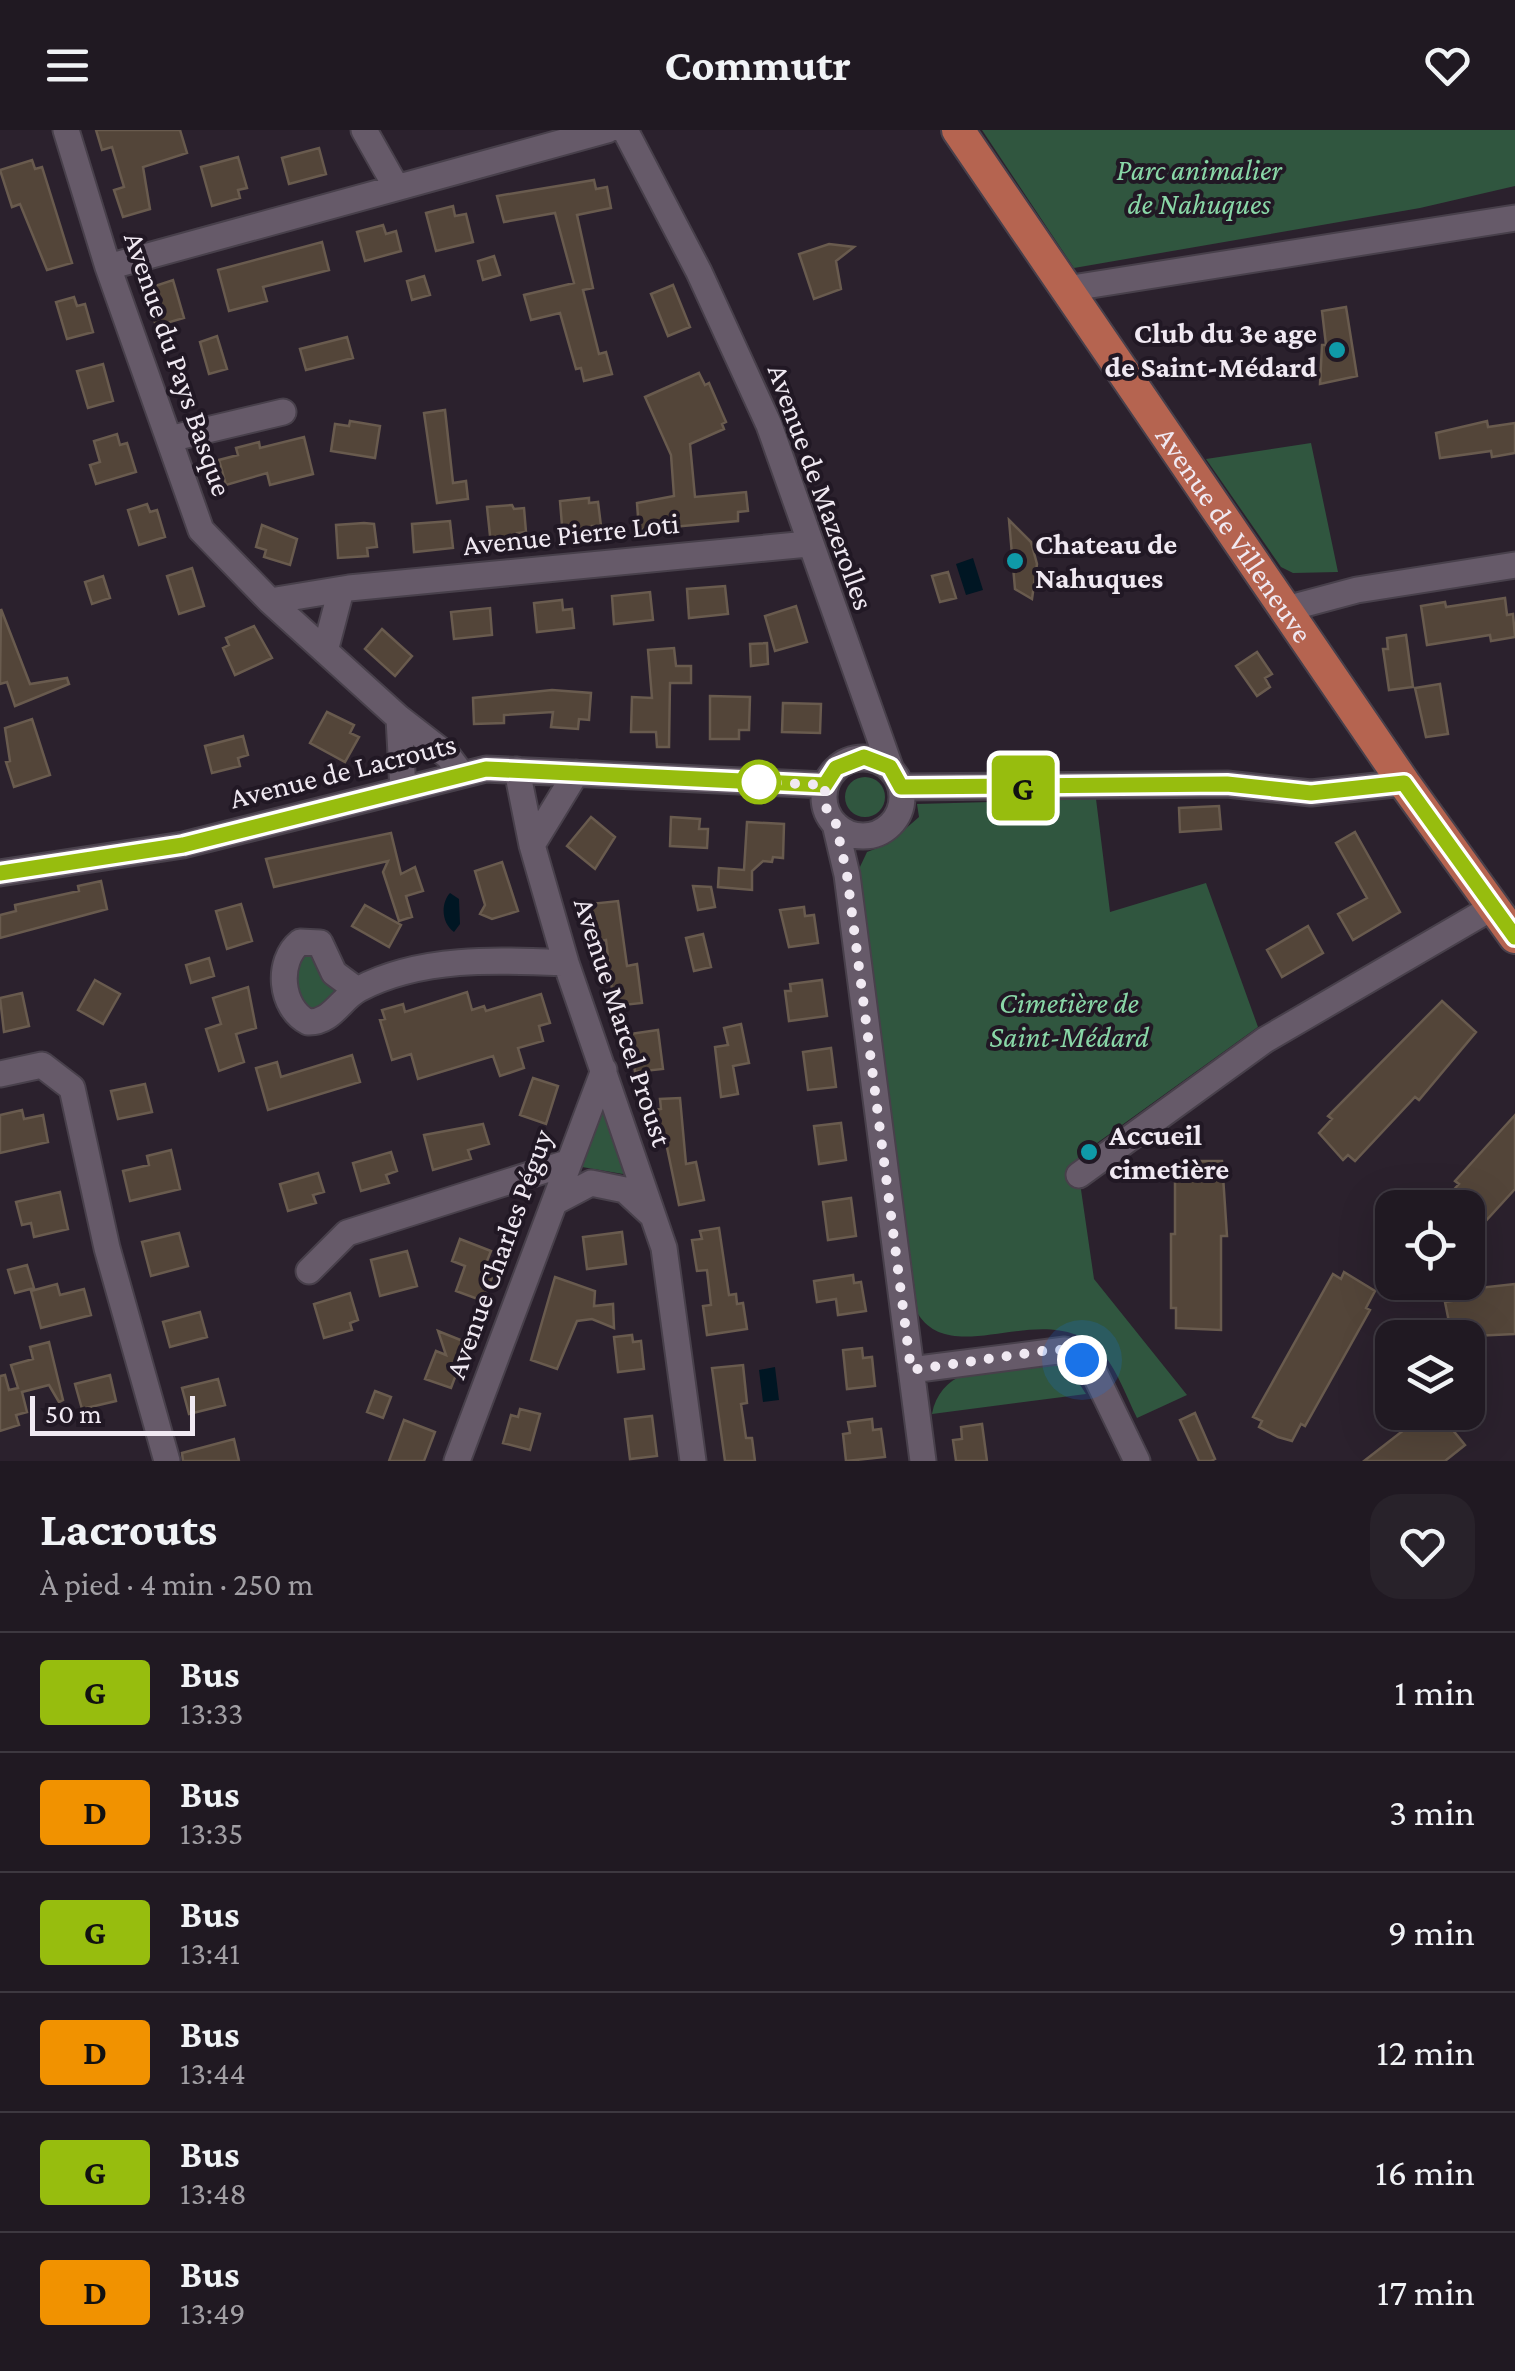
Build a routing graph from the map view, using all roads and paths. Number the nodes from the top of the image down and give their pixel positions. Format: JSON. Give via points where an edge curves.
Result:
{"nodes":[{"id":1,"x":66,"y":130,"type":"edge"},
{"id":2,"x":364,"y":130,"type":"edge"},
{"id":3,"x":607,"y":130,"type":"edge"},
{"id":4,"x":624,"y":130,"type":"edge"},
{"id":5,"x":958,"y":130,"type":"edge"},
{"id":6,"x":395,"y":185,"type":"junction"},
{"id":7,"x":1515,"y":218,"type":"edge"},
{"id":8,"x":108,"y":267,"type":"junction"},
{"id":9,"x":1066,"y":289,"type":"junction"},
{"id":10,"x":283,"y":412,"type":"dead end"},
{"id":11,"x":169,"y":439,"type":"junction"},
{"id":12,"x":808,"y":544,"type":"junction"},
{"id":13,"x":1515,"y":565,"type":"edge"},
{"id":14,"x":341,"y":590,"type":"junction"},
{"id":15,"x":270,"y":601,"type":"junction"},
{"id":16,"x":1286,"y":609,"type":"junction"},
{"id":17,"x":325,"y":651,"type":"junction"},
{"id":18,"x":866,"y":710,"type":"junction"},
{"id":19,"x":399,"y":718,"type":"junction"},
{"id":20,"x":844,"y":762,"type":"junction"},
{"id":21,"x":517,"y":770,"type":"junction"},
{"id":22,"x":460,"y":772,"type":"junction"},
{"id":23,"x":576,"y":773,"type":"junction"},
{"id":24,"x":896,"y":777,"type":"junction"},
{"id":25,"x":1404,"y":783,"type":"junction"},
{"id":26,"x":825,"y":785,"type":"junction"},
{"id":27,"x":403,"y":790,"type":"junction"},
{"id":28,"x":836,"y":824,"type":"junction"},
{"id":29,"x":867,"y":836,"type":"junction"},
{"id":30,"x":532,"y":846,"type":"junction"},
{"id":31,"x":0,"y":873,"type":"edge"},
{"id":32,"x":847,"y":875,"type":"junction"},
{"id":33,"x":1493,"y":907,"type":"junction"},
{"id":34,"x":1515,"y":937,"type":"edge"},
{"id":35,"x":566,"y":963,"type":"junction"},
{"id":36,"x":357,"y":990,"type":"dead end"},
{"id":37,"x":604,"y":1070,"type":"junction"},
{"id":38,"x":0,"y":1074,"type":"edge"},
{"id":39,"x":567,"y":1163,"type":"junction"},
{"id":40,"x":1079,"y":1176,"type":"dead end"},
{"id":41,"x":555,"y":1202,"type":"junction"},
{"id":42,"x":655,"y":1219,"type":"junction"},
{"id":43,"x":309,"y":1270,"type":"dead end"},
{"id":44,"x":911,"y":1370,"type":"junction"},
{"id":45,"x":167,"y":1461,"type":"edge"},
{"id":46,"x":457,"y":1461,"type":"edge"},
{"id":47,"x":693,"y":1461,"type":"edge"},
{"id":48,"x":923,"y":1461,"type":"edge"},
{"id":49,"x":1137,"y":1461,"type":"edge"}],
"edges":[{"from":1,"to":8,"type":"street","name":"Avenue du Pays Basque"},
{"from":2,"to":6,"type":"street"},
{"from":3,"to":6,"type":"street"},
{"from":4,"to":12,"type":"street","name":"Avenue de Mazerolles","via":[[769,425]]},
{"from":5,"to":9,"type":"main road","name":"Avenue de Villeneuve"},
{"from":6,"to":8,"type":"street"},
{"from":7,"to":9,"type":"street"},
{"from":8,"to":11,"type":"street","name":"Avenue du Pays Basque"},
{"from":9,"to":16,"type":"main road","name":"Avenue de Villeneuve"},
{"from":10,"to":11,"type":"street"},
{"from":11,"to":15,"type":"street","name":"Avenue du Pays Basque","via":[[200,530]]},
{"from":12,"to":14,"type":"street","name":"Avenue Pierre Loti"},
{"from":12,"to":18,"type":"street","name":"Avenue de Mazerolles"},
{"from":13,"to":16,"type":"street","via":[[1357,590]]},
{"from":14,"to":15,"type":"street","name":"Avenue Pierre Loti"},
{"from":14,"to":17,"type":"street"},
{"from":15,"to":17,"type":"street","name":"Avenue du Pays Basque"},
{"from":16,"to":25,"type":"main road","name":"Avenue de Villeneuve"},
{"from":17,"to":19,"type":"street","name":"Avenue du Pays Basque"},
{"from":18,"to":20,"type":"street"},
{"from":18,"to":24,"type":"street","name":"Avenue de Mazerolles"},
{"from":19,"to":22,"type":"street","name":"Avenue du Pays Basque"},
{"from":19,"to":27,"type":"street"},
{"from":20,"to":24,"type":"street","via":[[864,757]]},
{"from":20,"to":26,"type":"street"},
{"from":21,"to":22,"type":"street","name":"Avenue de Lacrouts"},
{"from":21,"to":23,"type":"street","name":"Avenue de Lacrouts"},
{"from":21,"to":30,"type":"street","name":"Avenue Marcel Proust"},
{"from":22,"to":27,"type":"street","name":"Avenue de Lacrouts"},
{"from":23,"to":26,"type":"street","name":"Avenue de Lacrouts"},
{"from":23,"to":30,"type":"street"},
{"from":24,"to":25,"type":"street","via":[[1227,784],[1311,793]]},
{"from":24,"to":29,"type":"street","via":[[895,820]]},
{"from":25,"to":33,"type":"main road","name":"Avenue de Villeneuve"},
{"from":26,"to":28,"type":"street","via":[[825,806]]},
{"from":27,"to":31,"type":"street","name":"Avenue de Lacrouts","via":[[183,845]]},
{"from":28,"to":29,"type":"street"},
{"from":28,"to":32,"type":"street"},
{"from":29,"to":32,"type":"street"},
{"from":30,"to":35,"type":"street","name":"Avenue Marcel Proust"},
{"from":32,"to":44,"type":"street"},
{"from":33,"to":34,"type":"main road","name":"Avenue de Villeneuve"},
{"from":33,"to":40,"type":"street","via":[[1265,1040]]},
{"from":35,"to":36,"type":"street","via":[[478,958]]},
{"from":35,"to":37,"type":"street","name":"Avenue Marcel Proust"},
{"from":37,"to":39,"type":"street","name":"Avenue Charles Péguy"},
{"from":37,"to":42,"type":"street","name":"Avenue Marcel Proust"},
{"from":38,"to":45,"type":"street","via":[[42,1065],[72,1088],[107,1248]]},
{"from":39,"to":41,"type":"street","name":"Avenue Charles Péguy"},
{"from":39,"to":43,"type":"street","via":[[347,1233]]},
{"from":41,"to":42,"type":"street","name":"Avenue Marcel Proust","via":[[592,1183],[625,1190]]},
{"from":41,"to":46,"type":"street","name":"Avenue Charles Péguy"},
{"from":42,"to":47,"type":"street","name":"Avenue Marcel Proust"},
{"from":44,"to":48,"type":"street"},
{"from":44,"to":49,"type":"street","via":[[1065,1350],[1093,1370]]}]}
